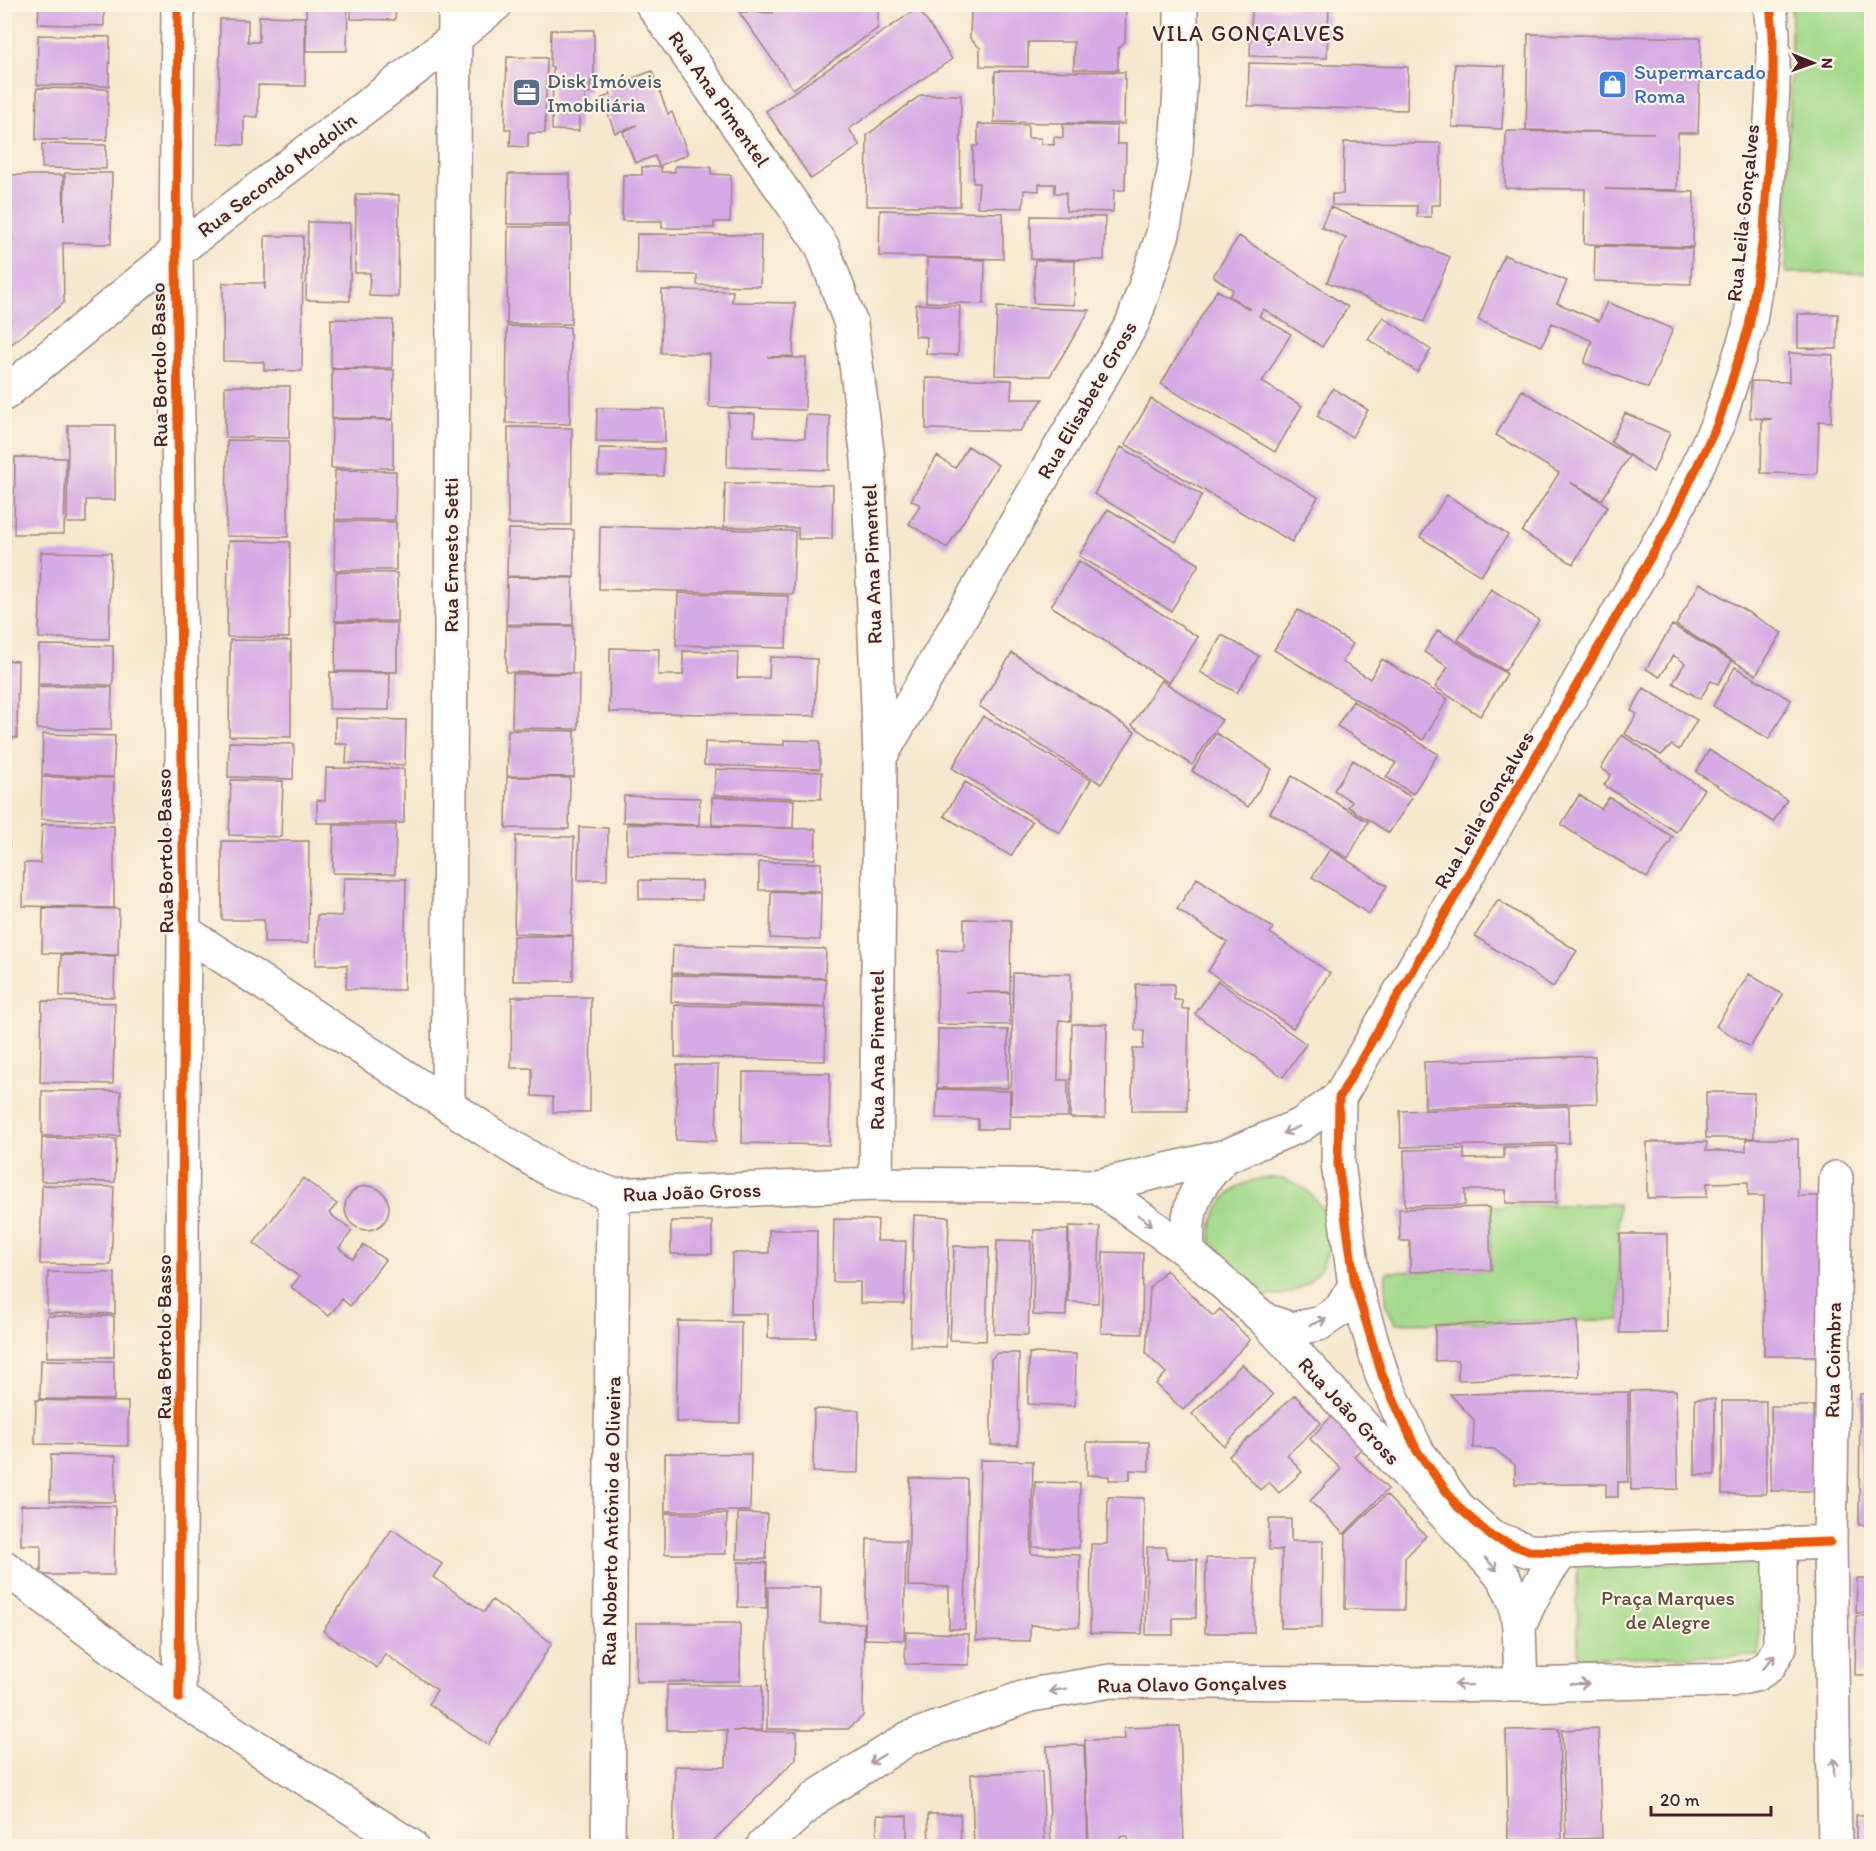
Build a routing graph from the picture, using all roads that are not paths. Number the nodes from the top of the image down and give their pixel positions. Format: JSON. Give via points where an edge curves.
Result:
{"nodes":[{"id":1,"x":178,"y":4,"type":"edge"},
{"id":2,"x":455,"y":4,"type":"edge"},
{"id":3,"x":496,"y":4,"type":"edge"},
{"id":4,"x":652,"y":4,"type":"edge"},
{"id":5,"x":1181,"y":4,"type":"edge"},
{"id":6,"x":1770,"y":4,"type":"edge"},
{"id":7,"x":454,"y":39,"type":"junction"},
{"id":8,"x":176,"y":252,"type":"junction"},
{"id":9,"x":4,"y":394,"type":"edge"},
{"id":10,"x":880,"y":758,"type":"junction"},
{"id":11,"x":184,"y":931,"type":"junction"},
{"id":12,"x":1339,"y":1098,"type":"junction"},
{"id":13,"x":448,"y":1105,"type":"junction"},
{"id":14,"x":1226,"y":1156,"type":"junction"},
{"id":15,"x":1836,"y":1178,"type":"dead end"},
{"id":16,"x":876,"y":1184,"type":"junction"},
{"id":17,"x":1097,"y":1186,"type":"junction"},
{"id":18,"x":614,"y":1196,"type":"junction"},
{"id":19,"x":1188,"y":1252,"type":"junction"},
{"id":20,"x":1355,"y":1285,"type":"junction"},
{"id":21,"x":1265,"y":1320,"type":"junction"},
{"id":22,"x":1830,"y":1542,"type":"junction"},
{"id":23,"x":1780,"y":1543,"type":"junction"},
{"id":24,"x":1563,"y":1552,"type":"junction"},
{"id":25,"x":4,"y":1566,"type":"edge"},
{"id":26,"x":1519,"y":1627,"type":"junction"},
{"id":27,"x":1521,"y":1685,"type":"junction"},
{"id":28,"x":179,"y":1698,"type":"junction"},
{"id":29,"x":411,"y":1846,"type":"edge"},
{"id":30,"x":608,"y":1846,"type":"edge"},
{"id":31,"x":763,"y":1846,"type":"edge"},
{"id":32,"x":1835,"y":1846,"type":"edge"}],
"edges":[{"from":1,"to":8,"type":"street","name":"Rua Bortolo Basso"},
{"from":2,"to":7,"type":"street","name":"Rua Ernesto Setti"},
{"from":3,"to":7,"type":"street","name":"Rua Secondo Modolin"},
{"from":4,"to":10,"type":"street","name":"Rua Ana Pimentel","via":[[822,246],[851,324],[868,459]]},
{"from":5,"to":10,"type":"street","name":"Rua Elisabete Gross","via":[[1175,165],[1163,234],[1134,322]]},
{"from":6,"to":12,"type":"street","name":"Rua Leila Gonçalves","via":[[1773,89],[1764,232],[1749,327],[1718,423],[1669,525]]},
{"from":7,"to":8,"type":"street","name":"Rua Secondo Modolin"},
{"from":7,"to":13,"type":"street","name":"Rua Ernesto Setti"},
{"from":8,"to":9,"type":"street","name":"Rua Secondo Modolin"},
{"from":8,"to":11,"type":"street","name":"Rua Bortolo Basso"},
{"from":10,"to":16,"type":"street","name":"Rua Ana Pimentel"},
{"from":11,"to":13,"type":"street","name":"Rua João Gross"},
{"from":11,"to":28,"type":"street","name":"Rua Bortolo Basso"},
{"from":12,"to":14,"type":"street","name":"Rua João Gross","one_way":true,"via":[[1301,1125]]},
{"from":12,"to":20,"type":"street","name":"Rua Leila Gonçalves","via":[[1338,1164]]},
{"from":13,"to":18,"type":"street","name":"Rua João Gross","via":[[553,1172]]},
{"from":14,"to":17,"type":"street","name":"Rua João Gross"},
{"from":14,"to":19,"type":"street","via":[[1207,1175],[1194,1198],[1186,1225]]},
{"from":15,"to":22,"type":"street","name":"Rua Coimbra"},
{"from":16,"to":17,"type":"street","name":"Rua João Gross"},
{"from":16,"to":18,"type":"street","name":"Rua João Gross"},
{"from":17,"to":19,"type":"street","name":"Rua João Gross","one_way":true},
{"from":18,"to":30,"type":"street","name":"Rua Noberto Antônio de Oliveira"},
{"from":19,"to":21,"type":"street","name":"Rua João Gross"},
{"from":21,"to":20,"type":"street","one_way":true,"via":[[1291,1329],[1319,1324],[1341,1309]]},
{"from":20,"to":24,"type":"street","name":"Rua Leila Gonçalves","via":[[1382,1375],[1407,1430],[1417,1451],[1458,1507],[1492,1537],[1529,1551]]},
{"from":21,"to":26,"type":"street","name":"Rua João Gross","one_way":true,"via":[[1504,1578],[1515,1602]]},
{"from":22,"to":23,"type":"street"},
{"from":32,"to":22,"type":"street","name":"Rua Coimbra","one_way":true},
{"from":23,"to":24,"type":"street","name":"Rua Leila Gonçalves"},
{"from":27,"to":23,"type":"street","name":"Rua Olavo Gonçalves","one_way":true,"via":[[1732,1680],[1755,1675],[1769,1666],[1780,1647]]},
{"from":24,"to":26,"type":"street","via":[[1530,1598]]},
{"from":25,"to":28,"type":"street"},
{"from":26,"to":27,"type":"street","name":"Rua João Gross"},
{"from":27,"to":31,"type":"street","name":"Rua Olavo Gonçalves","one_way":true,"via":[[1110,1681],[1031,1695],[909,1738],[818,1796]]},
{"from":28,"to":29,"type":"street"}]}
